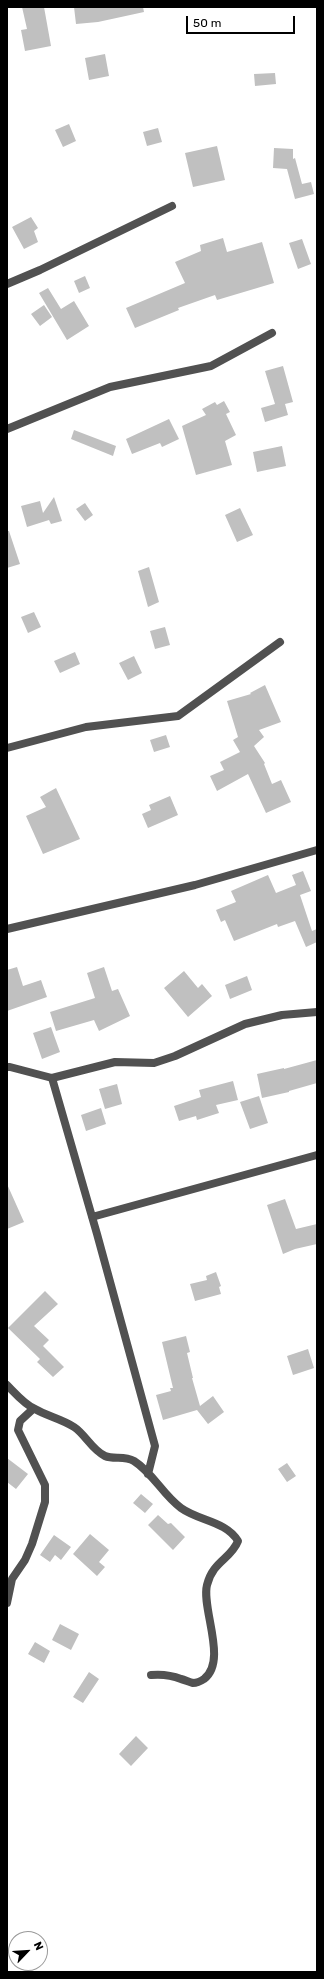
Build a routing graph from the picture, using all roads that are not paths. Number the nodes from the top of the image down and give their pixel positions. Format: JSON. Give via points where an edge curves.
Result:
{"nodes":[{"id":1,"x":172,"y":206,"type":"dead end"},
{"id":2,"x":7,"y":284,"type":"edge"},
{"id":3,"x":272,"y":333,"type":"dead end"},
{"id":4,"x":7,"y":428,"type":"edge"},
{"id":5,"x":280,"y":642,"type":"dead end"},
{"id":6,"x":7,"y":748,"type":"edge"},
{"id":7,"x":317,"y":850,"type":"edge"},
{"id":8,"x":7,"y":929,"type":"edge"},
{"id":9,"x":317,"y":1012,"type":"edge"},
{"id":10,"x":7,"y":1067,"type":"edge"},
{"id":11,"x":52,"y":1078,"type":"junction"},
{"id":12,"x":317,"y":1155,"type":"edge"},
{"id":13,"x":92,"y":1216,"type":"junction"},
{"id":14,"x":7,"y":1386,"type":"edge"},
{"id":15,"x":33,"y":1409,"type":"junction"},
{"id":16,"x":148,"y":1474,"type":"junction"},
{"id":17,"x":7,"y":1603,"type":"edge"},
{"id":18,"x":151,"y":1675,"type":"dead end"}],
"edges":[{"from":1,"to":2,"type":"street"},
{"from":3,"to":4,"type":"street","via":[[211,366],[110,387]]},
{"from":5,"to":6,"type":"street","via":[[178,716],[86,727]]},
{"from":7,"to":8,"type":"street","via":[[195,885]]},
{"from":9,"to":11,"type":"street","via":[[282,1015],[245,1024],[154,1063],[115,1062]]},
{"from":10,"to":11,"type":"street"},
{"from":11,"to":13,"type":"street"},
{"from":12,"to":13,"type":"street"},
{"from":13,"to":16,"type":"street","via":[[155,1446]]},
{"from":14,"to":15,"type":"street"},
{"from":15,"to":16,"type":"street","via":[[73,1426],[98,1452],[106,1456],[126,1457]]},
{"from":15,"to":17,"type":"street","via":[[20,1421],[18,1430],[45,1485],[45,1502],[32,1544],[12,1579]]},
{"from":16,"to":18,"type":"street","via":[[166,1496],[182,1509],[221,1525],[238,1541],[235,1548],[218,1562],[207,1585],[206,1603],[214,1642],[210,1672],[200,1681],[193,1683],[162,1674]]}]}
